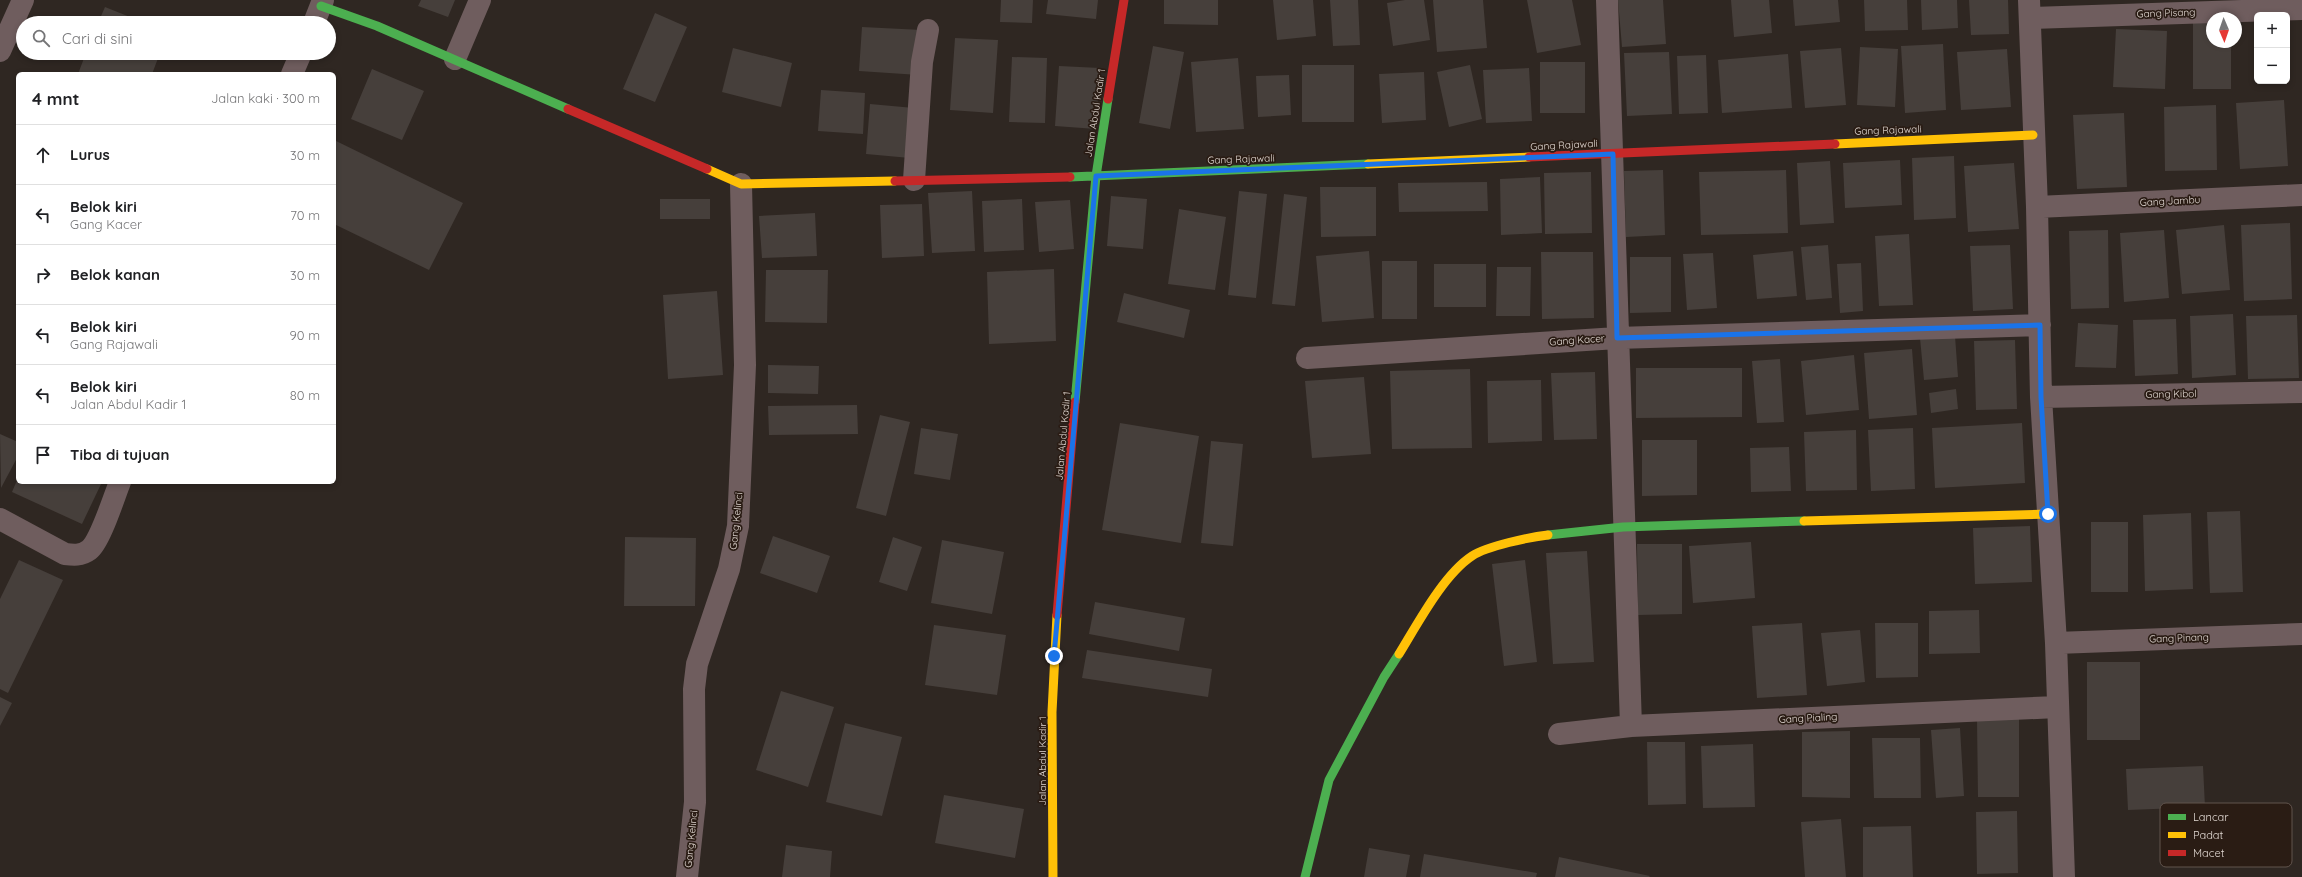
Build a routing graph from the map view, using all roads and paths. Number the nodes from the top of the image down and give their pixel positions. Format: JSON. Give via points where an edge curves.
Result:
{"nodes":[{"id":1,"x":23,"y":0,"type":"edge"},
{"id":2,"x":480,"y":0,"type":"edge"},
{"id":3,"x":1124,"y":0,"type":"edge"},
{"id":4,"x":1607,"y":0,"type":"edge"},
{"id":5,"x":2029,"y":9,"type":"edge"},
{"id":6,"x":2302,"y":9,"type":"edge"},
{"id":7,"x":320,"y":10,"type":"edge"},
{"id":8,"x":928,"y":30,"type":"dead end"},
{"id":9,"x":0,"y":51,"type":"edge"},
{"id":10,"x":455,"y":59,"type":"junction"},
{"id":11,"x":298,"y":60,"type":"edge"},
{"id":12,"x":293,"y":72,"type":"edge"},
{"id":13,"x":2033,"y":135,"type":"junction"},
{"id":14,"x":1613,"y":154,"type":"junction"},
{"id":15,"x":1096,"y":176,"type":"junction"},
{"id":16,"x":914,"y":180,"type":"junction"},
{"id":17,"x":742,"y":184,"type":"junction"},
{"id":18,"x":2302,"y":195,"type":"edge"},
{"id":19,"x":2038,"y":207,"type":"junction"},
{"id":20,"x":2040,"y":325,"type":"junction"},
{"id":21,"x":1617,"y":338,"type":"junction"},
{"id":22,"x":1307,"y":358,"type":"dead end"},
{"id":23,"x":2302,"y":392,"type":"edge"},
{"id":24,"x":2041,"y":397,"type":"junction"},
{"id":25,"x":119,"y":484,"type":"edge"},
{"id":26,"x":2048,"y":514,"type":"junction"},
{"id":27,"x":0,"y":519,"type":"edge"},
{"id":28,"x":1623,"y":526,"type":"junction"},
{"id":29,"x":2302,"y":634,"type":"edge"},
{"id":30,"x":2056,"y":643,"type":"junction"},
{"id":31,"x":2057,"y":708,"type":"junction"},
{"id":32,"x":1631,"y":726,"type":"junction"},
{"id":33,"x":1559,"y":734,"type":"dead end"},
{"id":34,"x":687,"y":877,"type":"edge"},
{"id":35,"x":1053,"y":877,"type":"edge"},
{"id":36,"x":1305,"y":877,"type":"edge"},
{"id":37,"x":2064,"y":877,"type":"edge"}],
"edges":[{"from":1,"to":9,"type":"street"},
{"from":2,"to":10,"type":"street"},
{"from":3,"to":15,"type":"street","name":"Jalan Abdul Kadir 1"},
{"from":4,"to":14,"type":"street"},
{"from":5,"to":6,"type":"street","name":"Gang Pisang"},
{"from":5,"to":13,"type":"street"},
{"from":7,"to":10,"type":"street","via":[[377,26]]},
{"from":8,"to":16,"type":"street","via":[[922,62]]},
{"from":10,"to":17,"type":"street"},
{"from":11,"to":12,"type":"street"},
{"from":13,"to":14,"type":"street","name":"Gang Rajawali"},
{"from":13,"to":19,"type":"street"},
{"from":14,"to":15,"type":"street","name":"Gang Rajawali"},
{"from":14,"to":21,"type":"street"},
{"from":15,"to":16,"type":"street","name":"Gang Rajawali"},
{"from":15,"to":35,"type":"street","name":"Jalan Abdul Kadir 1","via":[[1054,656]]},
{"from":16,"to":17,"type":"street","name":"Gang Rajawali"},
{"from":17,"to":34,"type":"street","name":"Gang Kelinci","via":[[745,365],[738,526],[729,569],[697,664],[694,689],[695,802]]},
{"from":18,"to":19,"type":"street","name":"Gang Jambu"},
{"from":19,"to":20,"type":"street"},
{"from":20,"to":21,"type":"street","name":"Gang Kacer"},
{"from":20,"to":24,"type":"street"},
{"from":21,"to":22,"type":"street","name":"Gang Kacer"},
{"from":21,"to":28,"type":"street"},
{"from":23,"to":24,"type":"street","name":"Gang Kibol"},
{"from":24,"to":26,"type":"street"},
{"from":25,"to":27,"type":"street","via":[[95,543],[83,553],[65,554]]},
{"from":26,"to":28,"type":"street"},
{"from":26,"to":30,"type":"street"},
{"from":28,"to":32,"type":"street"},
{"from":28,"to":36,"type":"street","via":[[1525,538],[1472,556],[1446,581],[1384,677],[1329,780]]},
{"from":29,"to":30,"type":"street","name":"Gang Pinang"},
{"from":30,"to":31,"type":"street"},
{"from":31,"to":32,"type":"street","name":"Gang Pialing"},
{"from":31,"to":37,"type":"street"},
{"from":32,"to":33,"type":"street","name":"Gang Pialing"}]}
